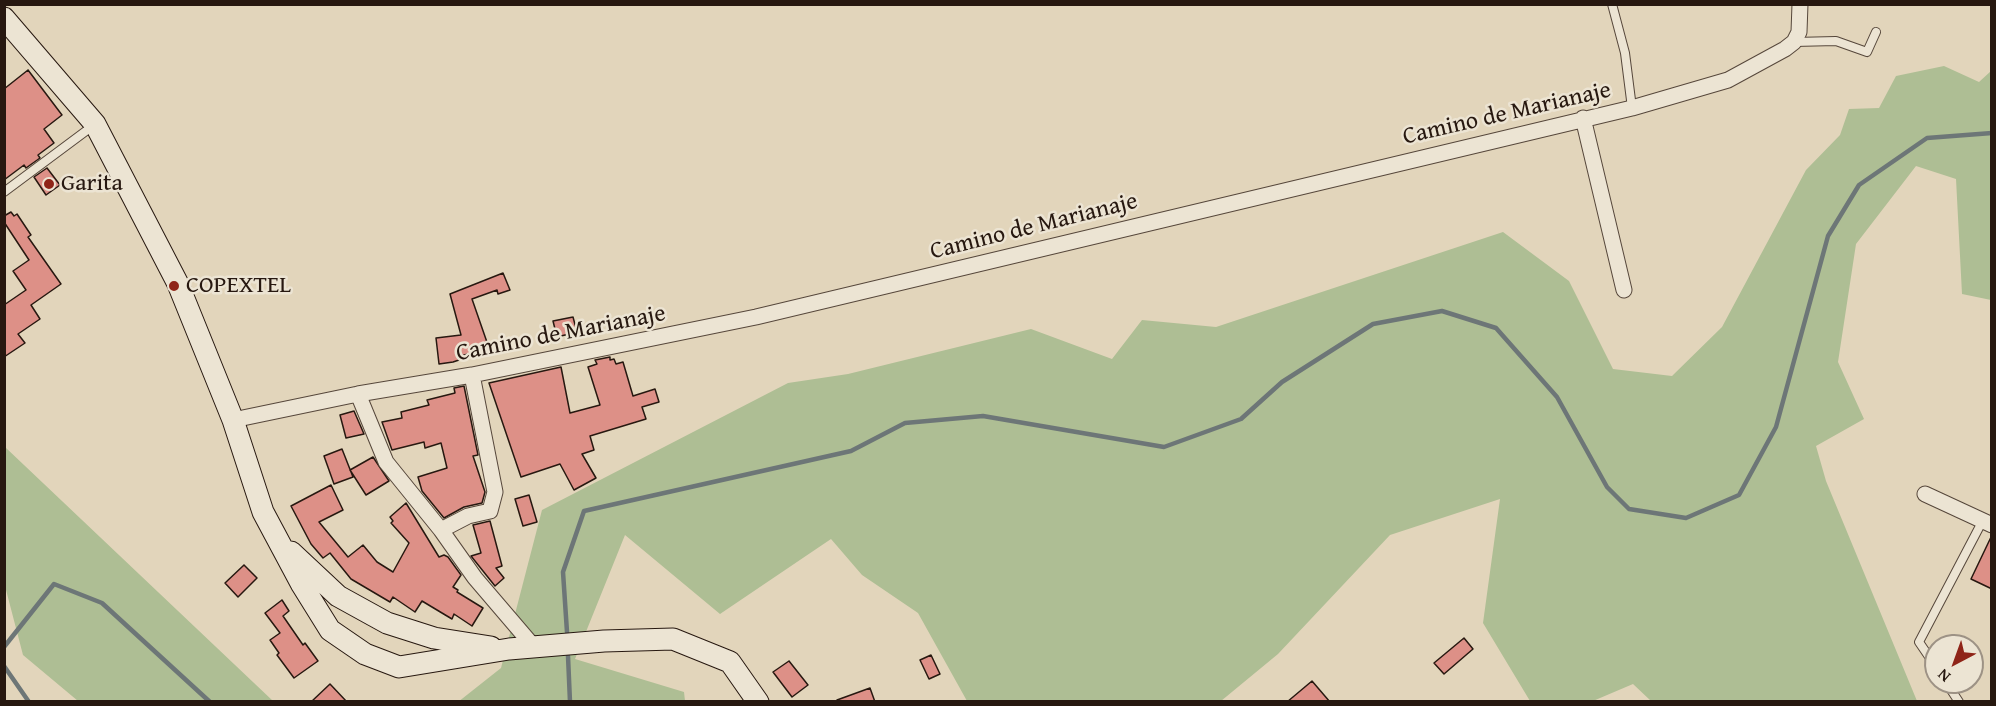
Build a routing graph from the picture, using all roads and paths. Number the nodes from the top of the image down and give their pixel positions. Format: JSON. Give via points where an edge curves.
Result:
{"nodes":[{"id":1,"x":1612,"y":4,"type":"edge"},
{"id":2,"x":1800,"y":4,"type":"edge"},
{"id":3,"x":4,"y":18,"type":"edge"},
{"id":4,"x":1876,"y":32,"type":"dead end"},
{"id":5,"x":1794,"y":42,"type":"junction"},
{"id":6,"x":1632,"y":108,"type":"junction"},
{"id":7,"x":1583,"y":118,"type":"junction"},
{"id":8,"x":95,"y":124,"type":"junction"},
{"id":9,"x":4,"y":192,"type":"edge"},
{"id":10,"x":1624,"y":290,"type":"dead end"},
{"id":11,"x":472,"y":375,"type":"junction"},
{"id":12,"x":358,"y":394,"type":"junction"},
{"id":13,"x":233,"y":420,"type":"junction"},
{"id":14,"x":1925,"y":494,"type":"dead end"},
{"id":15,"x":1987,"y":523,"type":"edge"},
{"id":16,"x":441,"y":530,"type":"junction"},
{"id":17,"x":279,"y":541,"type":"junction"},
{"id":18,"x":534,"y":647,"type":"junction"},
{"id":19,"x":1924,"y":649,"type":"edge"},
{"id":20,"x":509,"y":650,"type":"junction"},
{"id":21,"x":758,"y":702,"type":"edge"}],
"edges":[{"from":1,"to":6,"type":"lane","via":[[1625,54]]},
{"from":2,"to":5,"type":"street"},
{"from":3,"to":8,"type":"street"},
{"from":4,"to":5,"type":"lane","via":[[1867,52],[1836,41]]},
{"from":5,"to":6,"type":"street","name":"Camino de Marianaje","via":[[1728,80]]},
{"from":6,"to":7,"type":"street","name":"Camino de Marianaje"},
{"from":7,"to":10,"type":"street"},
{"from":7,"to":11,"type":"street","name":"Camino de Marianaje","via":[[756,317]]},
{"from":8,"to":9,"type":"lane"},
{"from":8,"to":13,"type":"street","via":[[178,284]]},
{"from":11,"to":12,"type":"street","name":"Camino de Marianaje"},
{"from":11,"to":16,"type":"street","via":[[495,492],[490,511],[468,516]]},
{"from":12,"to":13,"type":"street","name":"Camino de Marianaje"},
{"from":12,"to":16,"type":"street","via":[[386,462]]},
{"from":13,"to":17,"type":"street","via":[[263,512]]},
{"from":14,"to":15,"type":"street"},
{"from":15,"to":19,"type":"lane","via":[[1919,642]]},
{"from":16,"to":18,"type":"street"},
{"from":17,"to":20,"type":"street","via":[[338,596],[387,623],[434,639]]},
{"from":17,"to":20,"type":"street","via":[[330,630],[365,654],[399,668]]},
{"from":18,"to":20,"type":"street"},
{"from":18,"to":21,"type":"street","via":[[673,639],[730,662]]}]}
